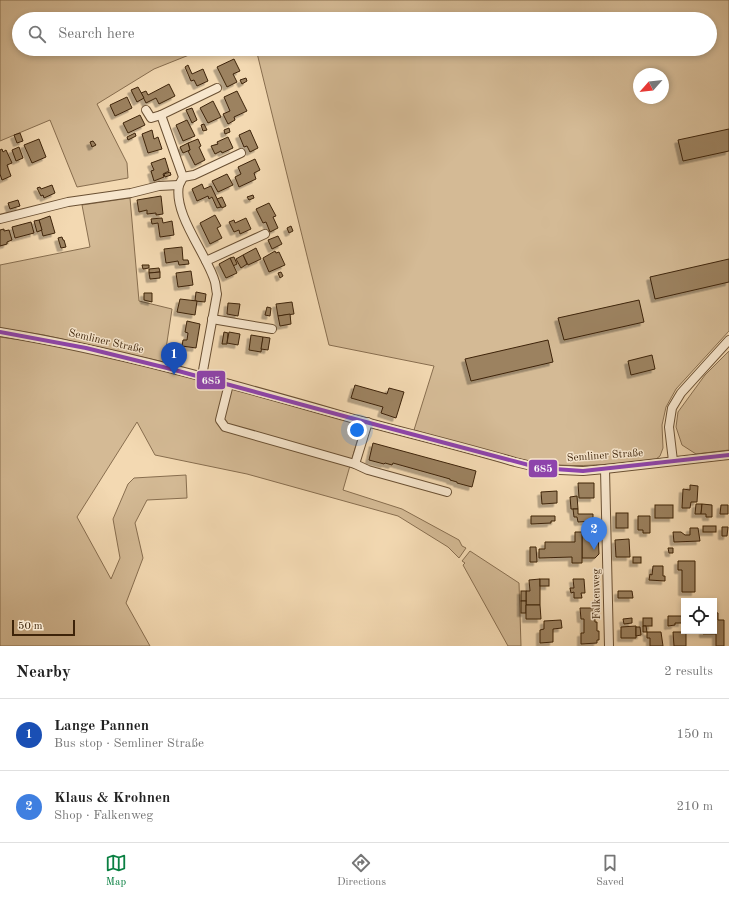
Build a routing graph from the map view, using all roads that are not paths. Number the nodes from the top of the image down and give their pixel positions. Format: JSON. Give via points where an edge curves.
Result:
{"nodes":[{"id":1,"x":217,"y":88,"type":"dead end"},
{"id":2,"x":146,"y":110,"type":"dead end"},
{"id":3,"x":161,"y":115,"type":"junction"},
{"id":4,"x":241,"y":153,"type":"dead end"},
{"id":5,"x":183,"y":177,"type":"junction"},
{"id":6,"x":179,"y":185,"type":"junction"},
{"id":7,"x":0,"y":219,"type":"edge"},
{"id":8,"x":265,"y":234,"type":"dead end"},
{"id":9,"x":206,"y":261,"type":"junction"},
{"id":10,"x":212,"y":319,"type":"junction"},
{"id":11,"x":272,"y":329,"type":"dead end"},
{"id":12,"x":0,"y":332,"type":"edge"},
{"id":13,"x":729,"y":340,"type":"edge"},
{"id":14,"x":202,"y":376,"type":"junction"},
{"id":15,"x":228,"y":384,"type":"junction"},
{"id":16,"x":368,"y":422,"type":"junction"},
{"id":17,"x":729,"y":455,"type":"edge"},
{"id":18,"x":673,"y":461,"type":"junction"},
{"id":19,"x":355,"y":464,"type":"junction"},
{"id":20,"x":605,"y":469,"type":"junction"},
{"id":21,"x":447,"y":492,"type":"dead end"},
{"id":22,"x":610,"y":646,"type":"edge"}],
"edges":[{"from":1,"to":3,"type":"street"},
{"from":2,"to":3,"type":"street","via":[[151,118]]},
{"from":3,"to":5,"type":"street"},
{"from":4,"to":5,"type":"street","via":[[194,175]]},
{"from":5,"to":6,"type":"street"},
{"from":6,"to":7,"type":"street","via":[[159,186],[131,193],[68,202]]},
{"from":6,"to":9,"type":"street","via":[[184,218]]},
{"from":8,"to":9,"type":"street"},
{"from":9,"to":10,"type":"street","via":[[217,294]]},
{"from":10,"to":11,"type":"street"},
{"from":10,"to":14,"type":"street"},
{"from":12,"to":14,"type":"street","name":"Semliner Straße","via":[[44,339]]},
{"from":13,"to":18,"type":"street","via":[[681,393],[672,408],[670,428]]},
{"from":14,"to":15,"type":"street","name":"Semliner Straße"},
{"from":15,"to":16,"type":"street","name":"Semliner Straße"},
{"from":15,"to":19,"type":"street","via":[[220,420],[225,426]]},
{"from":16,"to":19,"type":"street"},
{"from":16,"to":20,"type":"street","name":"Semliner Straße","via":[[540,468]]},
{"from":17,"to":18,"type":"street","name":"Semliner Straße"},
{"from":18,"to":20,"type":"street","name":"Semliner Straße"},
{"from":19,"to":21,"type":"street"},
{"from":20,"to":22,"type":"street","name":"Falkenweg"}]}
